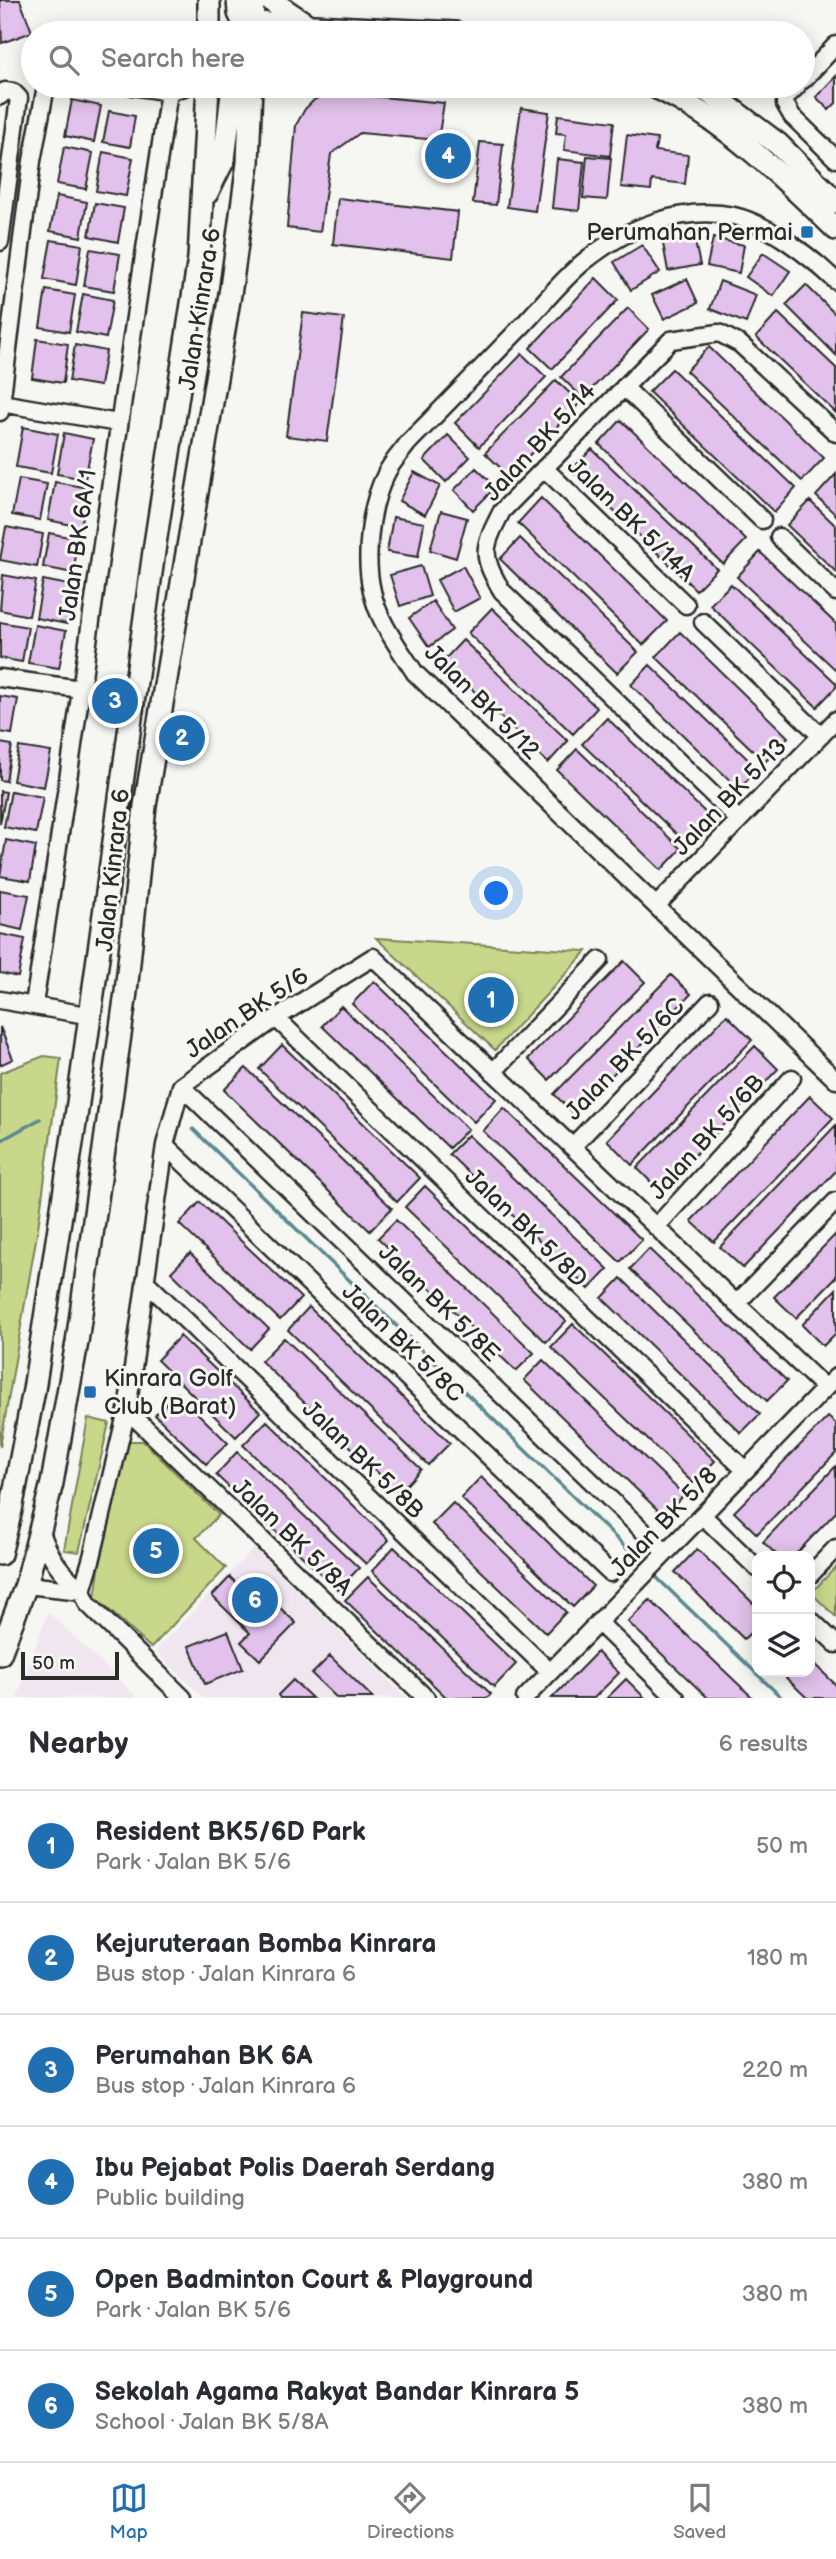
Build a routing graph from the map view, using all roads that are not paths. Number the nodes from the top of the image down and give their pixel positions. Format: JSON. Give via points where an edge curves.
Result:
{"nodes":[{"id":1,"x":209,"y":0,"type":"edge"},
{"id":2,"x":238,"y":0,"type":"edge"},
{"id":3,"x":253,"y":0,"type":"edge"},
{"id":4,"x":270,"y":0,"type":"edge"},
{"id":5,"x":209,"y":21,"type":"edge"},
{"id":6,"x":243,"y":21,"type":"edge"},
{"id":7,"x":250,"y":21,"type":"edge"},
{"id":8,"x":302,"y":21,"type":"edge"},
{"id":9,"x":836,"y":45,"type":"edge"},
{"id":10,"x":815,"y":67,"type":"edge"},
{"id":11,"x":0,"y":96,"type":"edge"},
{"id":12,"x":44,"y":98,"type":"edge"},
{"id":13,"x":168,"y":98,"type":"edge"},
{"id":14,"x":207,"y":98,"type":"edge"},
{"id":15,"x":244,"y":98,"type":"edge"},
{"id":16,"x":247,"y":98,"type":"edge"},
{"id":17,"x":675,"y":98,"type":"edge"},
{"id":18,"x":718,"y":98,"type":"edge"},
{"id":19,"x":786,"y":98,"type":"edge"},
{"id":20,"x":6,"y":147,"type":"edge"},
{"id":21,"x":836,"y":159,"type":"edge"},
{"id":22,"x":203,"y":201,"type":"junction"},
{"id":23,"x":836,"y":202,"type":"edge"},
{"id":24,"x":836,"y":229,"type":"edge"},
{"id":25,"x":0,"y":242,"type":"edge"},
{"id":26,"x":836,"y":281,"type":"edge"},
{"id":27,"x":624,"y":387,"type":"junction"},
{"id":28,"x":1,"y":407,"type":"edge"},
{"id":29,"x":118,"y":423,"type":"junction"},
{"id":30,"x":836,"y":433,"type":"edge"},
{"id":31,"x":544,"y":468,"type":"junction"},
{"id":32,"x":762,"y":520,"type":"dead end"},
{"id":33,"x":779,"y":537,"type":"dead end"},
{"id":34,"x":836,"y":592,"type":"edge"},
{"id":35,"x":686,"y":605,"type":"dead end"},
{"id":36,"x":703,"y":622,"type":"dead end"},
{"id":37,"x":0,"y":678,"type":"edge"},
{"id":38,"x":82,"y":689,"type":"junction"},
{"id":39,"x":836,"y":720,"type":"edge"},
{"id":40,"x":821,"y":736,"type":"junction"},
{"id":41,"x":739,"y":820,"type":"junction"},
{"id":42,"x":656,"y":906,"type":"junction"},
{"id":43,"x":600,"y":960,"type":"dead end"},
{"id":44,"x":126,"y":992,"type":"junction"},
{"id":45,"x":0,"y":1000,"type":"edge"},
{"id":46,"x":710,"y":1002,"type":"dead end"},
{"id":47,"x":34,"y":1004,"type":"junction"},
{"id":48,"x":92,"y":1016,"type":"junction"},
{"id":49,"x":276,"y":1018,"type":"junction"},
{"id":50,"x":118,"y":1048,"type":"junction"},
{"id":51,"x":493,"y":1072,"type":"junction"},
{"id":52,"x":792,"y":1078,"type":"dead end"},
{"id":53,"x":836,"y":1080,"type":"edge"},
{"id":54,"x":181,"y":1086,"type":"junction"},
{"id":55,"x":165,"y":1145,"type":"junction"},
{"id":56,"x":572,"y":1147,"type":"junction"},
{"id":57,"x":836,"y":1201,"type":"edge"},
{"id":58,"x":656,"y":1227,"type":"junction"},
{"id":59,"x":145,"y":1281,"type":"junction"},
{"id":60,"x":736,"y":1304,"type":"junction"},
{"id":61,"x":830,"y":1382,"type":"edge"},
{"id":62,"x":127,"y":1410,"type":"junction"},
{"id":63,"x":745,"y":1470,"type":"junction"},
{"id":64,"x":702,"y":1515,"type":"junction"},
{"id":65,"x":41,"y":1532,"type":"junction"},
{"id":66,"x":836,"y":1548,"type":"edge"},
{"id":67,"x":665,"y":1552,"type":"junction"},
{"id":68,"x":0,"y":1554,"type":"edge"},
{"id":69,"x":752,"y":1563,"type":"edge"},
{"id":70,"x":815,"y":1571,"type":"edge"},
{"id":71,"x":610,"y":1573,"type":"dead end"},
{"id":72,"x":26,"y":1585,"type":"junction"},
{"id":73,"x":82,"y":1591,"type":"junction"},
{"id":74,"x":598,"y":1622,"type":"junction"},
{"id":75,"x":815,"y":1624,"type":"edge"},
{"id":76,"x":836,"y":1644,"type":"edge"},
{"id":77,"x":0,"y":1654,"type":"edge"},
{"id":78,"x":550,"y":1672,"type":"junction"},
{"id":79,"x":183,"y":1698,"type":"edge"},
{"id":80,"x":426,"y":1698,"type":"edge"},
{"id":81,"x":525,"y":1698,"type":"edge"},
{"id":82,"x":676,"y":1698,"type":"edge"}],
"edges":[{"from":1,"to":5,"type":"main road"},
{"from":2,"to":6,"type":"main road"},
{"from":3,"to":7,"type":"main road"},
{"from":4,"to":8,"type":"main road"},
{"from":9,"to":10,"type":"street"},
{"from":11,"to":20,"type":"street","via":[[5,91],[19,98]]},
{"from":12,"to":28,"type":"street"},
{"from":13,"to":29,"type":"street","name":"Jalan BK 6A/1"},
{"from":14,"to":22,"type":"main road","name":"Jalan Kinrara 6"},
{"from":15,"to":22,"type":"main road","via":[[224,159]]},
{"from":16,"to":44,"type":"main road","name":"Jalan Kinrara 6","via":[[248,163],[145,806]]},
{"from":17,"to":24,"type":"main road","via":[[747,146]]},
{"from":18,"to":23,"type":"main road","via":[[778,144]]},
{"from":19,"to":21,"type":"street","via":[[787,110]]},
{"from":20,"to":25,"type":"street"},
{"from":22,"to":48,"type":"main road","name":"Jalan Kinrara 6","via":[[199,258],[155,544]]},
{"from":26,"to":42,"type":"street","name":"Jalan BK 5/12","via":[[776,234],[734,216],[695,214],[623,234],[584,261],[408,443],[386,473],[372,511],[372,592],[415,673]]},
{"from":27,"to":30,"type":"street","name":"Jalan BK 5/14","via":[[671,340],[719,333],[740,344]]},
{"from":27,"to":31,"type":"street","name":"Jalan BK 5/14"},
{"from":27,"to":32,"type":"street"},
{"from":28,"to":29,"type":"street"},
{"from":29,"to":38,"type":"street","name":"Jalan BK 6A/1"},
{"from":31,"to":35,"type":"street","name":"Jalan BK 5/14A"},
{"from":31,"to":41,"type":"street","name":"Jalan BK 5/14","via":[[502,511],[486,541],[487,567],[502,591]]},
{"from":33,"to":34,"type":"street"},
{"from":36,"to":40,"type":"street"},
{"from":37,"to":38,"type":"street"},
{"from":38,"to":47,"type":"street","name":"Jalan BK 6A/1"},
{"from":39,"to":40,"type":"street","name":"Jalan BK 5/13"},
{"from":40,"to":41,"type":"street","name":"Jalan BK 5/13"},
{"from":41,"to":42,"type":"street","name":"Jalan BK 5/13"},
{"from":42,"to":53,"type":"street","name":"Jalan BK 5/12"},
{"from":43,"to":51,"type":"street"},
{"from":44,"to":48,"type":"main road","via":[[109,1010]]},
{"from":44,"to":50,"type":"main road","name":"Jalan Kinrara 6"},
{"from":45,"to":47,"type":"street"},
{"from":46,"to":56,"type":"street","name":"Jalan BK 5/6C"},
{"from":47,"to":48,"type":"street"},
{"from":48,"to":50,"type":"main road","via":[[108,1030]]},
{"from":48,"to":68,"type":"main road","name":"Jalan Kinrara 6","via":[[34,1390]]},
{"from":49,"to":51,"type":"street","name":"Jalan BK 5/6","via":[[373,957]]},
{"from":49,"to":54,"type":"street","name":"Jalan BK 5/6"},
{"from":49,"to":63,"type":"street","name":"Jalan BK 5/8D"},
{"from":50,"to":65,"type":"main road","name":"Jalan Kinrara 6","via":[[77,1342]]},
{"from":51,"to":56,"type":"street","name":"Jalan BK 5/6"},
{"from":52,"to":58,"type":"street","name":"Jalan BK 5/6B"},
{"from":54,"to":55,"type":"street","name":"Jalan BK 5/6"},
{"from":54,"to":67,"type":"street","name":"Jalan BK 5/8E"},
{"from":55,"to":59,"type":"street","name":"Jalan BK 5/6"},
{"from":55,"to":71,"type":"street","name":"Jalan BK 5/8C"},
{"from":56,"to":58,"type":"street","name":"Jalan BK 5/6"},
{"from":57,"to":60,"type":"street"},
{"from":58,"to":60,"type":"street","name":"Jalan BK 5/6"},
{"from":59,"to":62,"type":"street","name":"Jalan BK 5/6"},
{"from":59,"to":78,"type":"street","name":"Jalan BK 5/8B"},
{"from":60,"to":61,"type":"street","name":"Jalan BK 5/6"},
{"from":61,"to":63,"type":"street","name":"Jalan BK 5/8"},
{"from":62,"to":73,"type":"street","name":"Jalan BK 5/6"},
{"from":62,"to":80,"type":"street","name":"Jalan BK 5/8A"},
{"from":63,"to":64,"type":"street","name":"Jalan BK 5/8"},
{"from":64,"to":67,"type":"street","name":"Jalan BK 5/8"},
{"from":64,"to":69,"type":"street"},
{"from":65,"to":72,"type":"main road","name":"Jalan Kinrara 6"},
{"from":65,"to":73,"type":"street","via":[[57,1568]]},
{"from":66,"to":70,"type":"street"},
{"from":67,"to":74,"type":"street","name":"Jalan BK 5/8"},
{"from":72,"to":73,"type":"street"},
{"from":72,"to":77,"type":"main road","name":"Jalan Kinrara 6"},
{"from":73,"to":79,"type":"street","via":[[88,1604]]},
{"from":74,"to":78,"type":"street","name":"Jalan BK 5/8"},
{"from":74,"to":82,"type":"street"},
{"from":75,"to":76,"type":"street"},
{"from":78,"to":81,"type":"street","name":"Jalan BK 5/8"}]}
